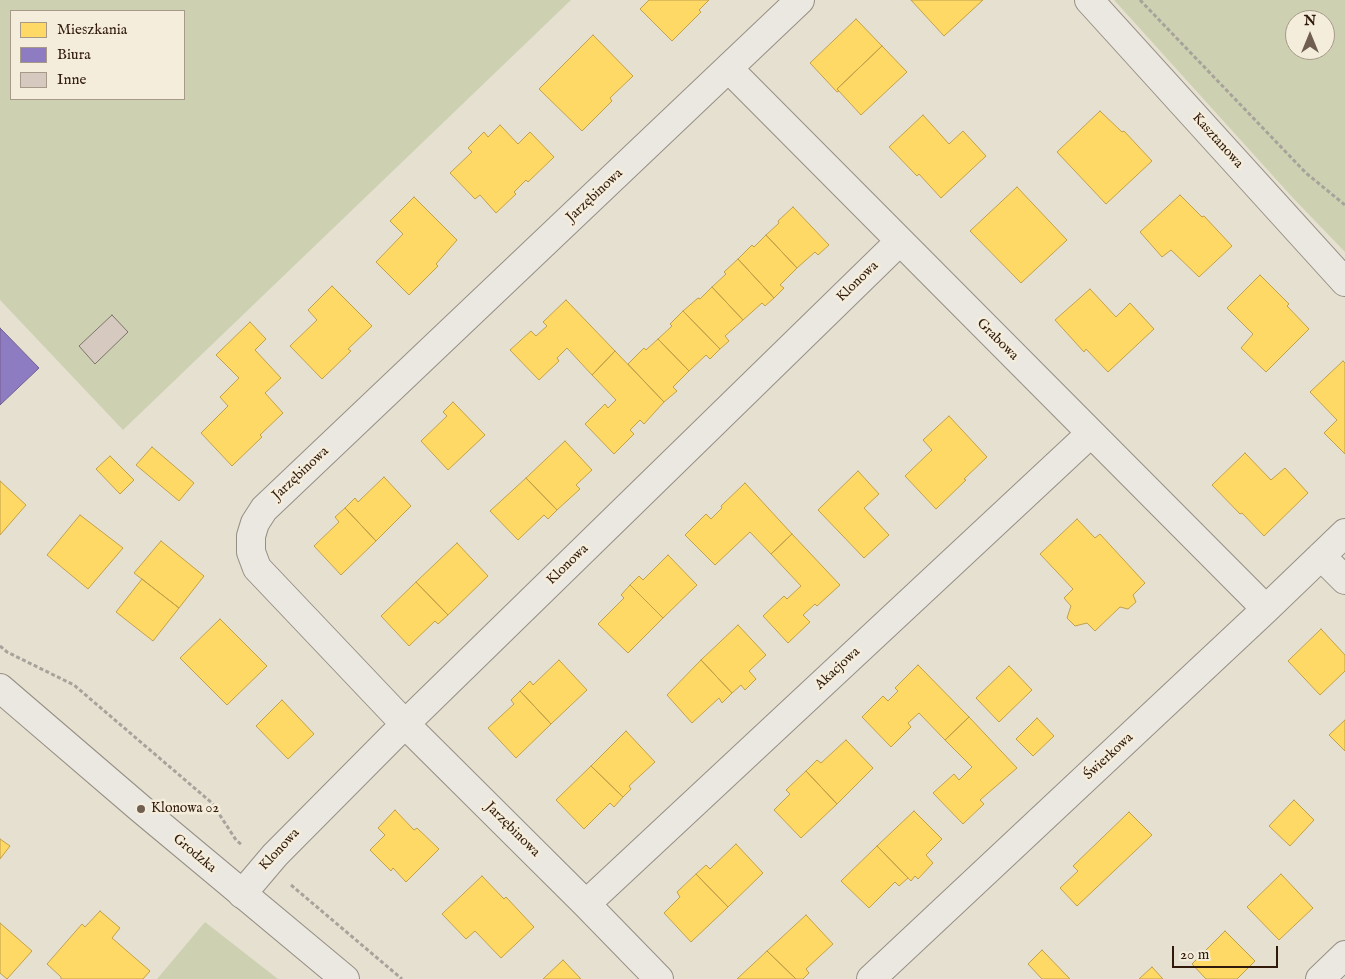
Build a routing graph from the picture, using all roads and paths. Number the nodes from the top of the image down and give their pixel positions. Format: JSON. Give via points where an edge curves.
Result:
{"nodes":[{"id":1,"x":800,"y":0,"type":"edge"},
{"id":2,"x":1089,"y":0,"type":"edge"},
{"id":3,"x":1140,"y":0,"type":"edge"},
{"id":4,"x":729,"y":69,"type":"junction"},
{"id":5,"x":1345,"y":205,"type":"edge"},
{"id":6,"x":899,"y":242,"type":"junction"},
{"id":7,"x":1345,"y":282,"type":"edge"},
{"id":8,"x":1090,"y":434,"type":"junction"},
{"id":9,"x":1345,"y":533,"type":"edge"},
{"id":10,"x":1321,"y":556,"type":"junction"},
{"id":11,"x":1345,"y":580,"type":"edge"},
{"id":12,"x":1266,"y":609,"type":"junction"},
{"id":13,"x":0,"y":646,"type":"edge"},
{"id":14,"x":0,"y":688,"type":"edge"},
{"id":15,"x":405,"y":724,"type":"junction"},
{"id":16,"x":266,"y":865,"type":"junction"},
{"id":17,"x":242,"y":894,"type":"junction"},
{"id":18,"x":586,"y":904,"type":"junction"},
{"id":19,"x":1345,"y":955,"type":"edge"},
{"id":20,"x":345,"y":979,"type":"edge"},
{"id":21,"x":402,"y":979,"type":"edge"},
{"id":22,"x":659,"y":979,"type":"edge"},
{"id":23,"x":871,"y":979,"type":"edge"},
{"id":24,"x":1320,"y":979,"type":"edge"}],
"edges":[{"from":1,"to":4,"type":"street","name":"Jarzębinowa"},
{"from":2,"to":7,"type":"street","name":"Kasztanowa"},
{"from":3,"to":5,"type":"path","via":[[1306,173]]},
{"from":4,"to":6,"type":"street","name":"Grabowa"},
{"from":4,"to":15,"type":"street","name":"Jarzębinowa","via":[[264,509],[254,523],[251,552],[257,568]]},
{"from":6,"to":8,"type":"street","name":"Grabowa"},
{"from":6,"to":15,"type":"street","name":"Klonowa"},
{"from":8,"to":12,"type":"street","name":"Grabowa"},
{"from":8,"to":18,"type":"street","name":"Akacjowa"},
{"from":9,"to":10,"type":"street","name":"Świerkowa"},
{"from":10,"to":11,"type":"street"},
{"from":10,"to":12,"type":"street","name":"Świerkowa"},
{"from":12,"to":23,"type":"street","name":"Świerkowa"},
{"from":13,"to":16,"type":"path","via":[[74,685],[212,803],[236,840]]},
{"from":14,"to":17,"type":"street","name":"Grodzka"},
{"from":15,"to":16,"type":"street","name":"Klonowa"},
{"from":15,"to":18,"type":"street","name":"Jarzębinowa"},
{"from":16,"to":17,"type":"street","name":"Klonowa"},
{"from":16,"to":21,"type":"path"},
{"from":17,"to":20,"type":"street","name":"Grodzka"},
{"from":18,"to":22,"type":"street","name":"Jarzębinowa"},
{"from":19,"to":24,"type":"street"}]}
